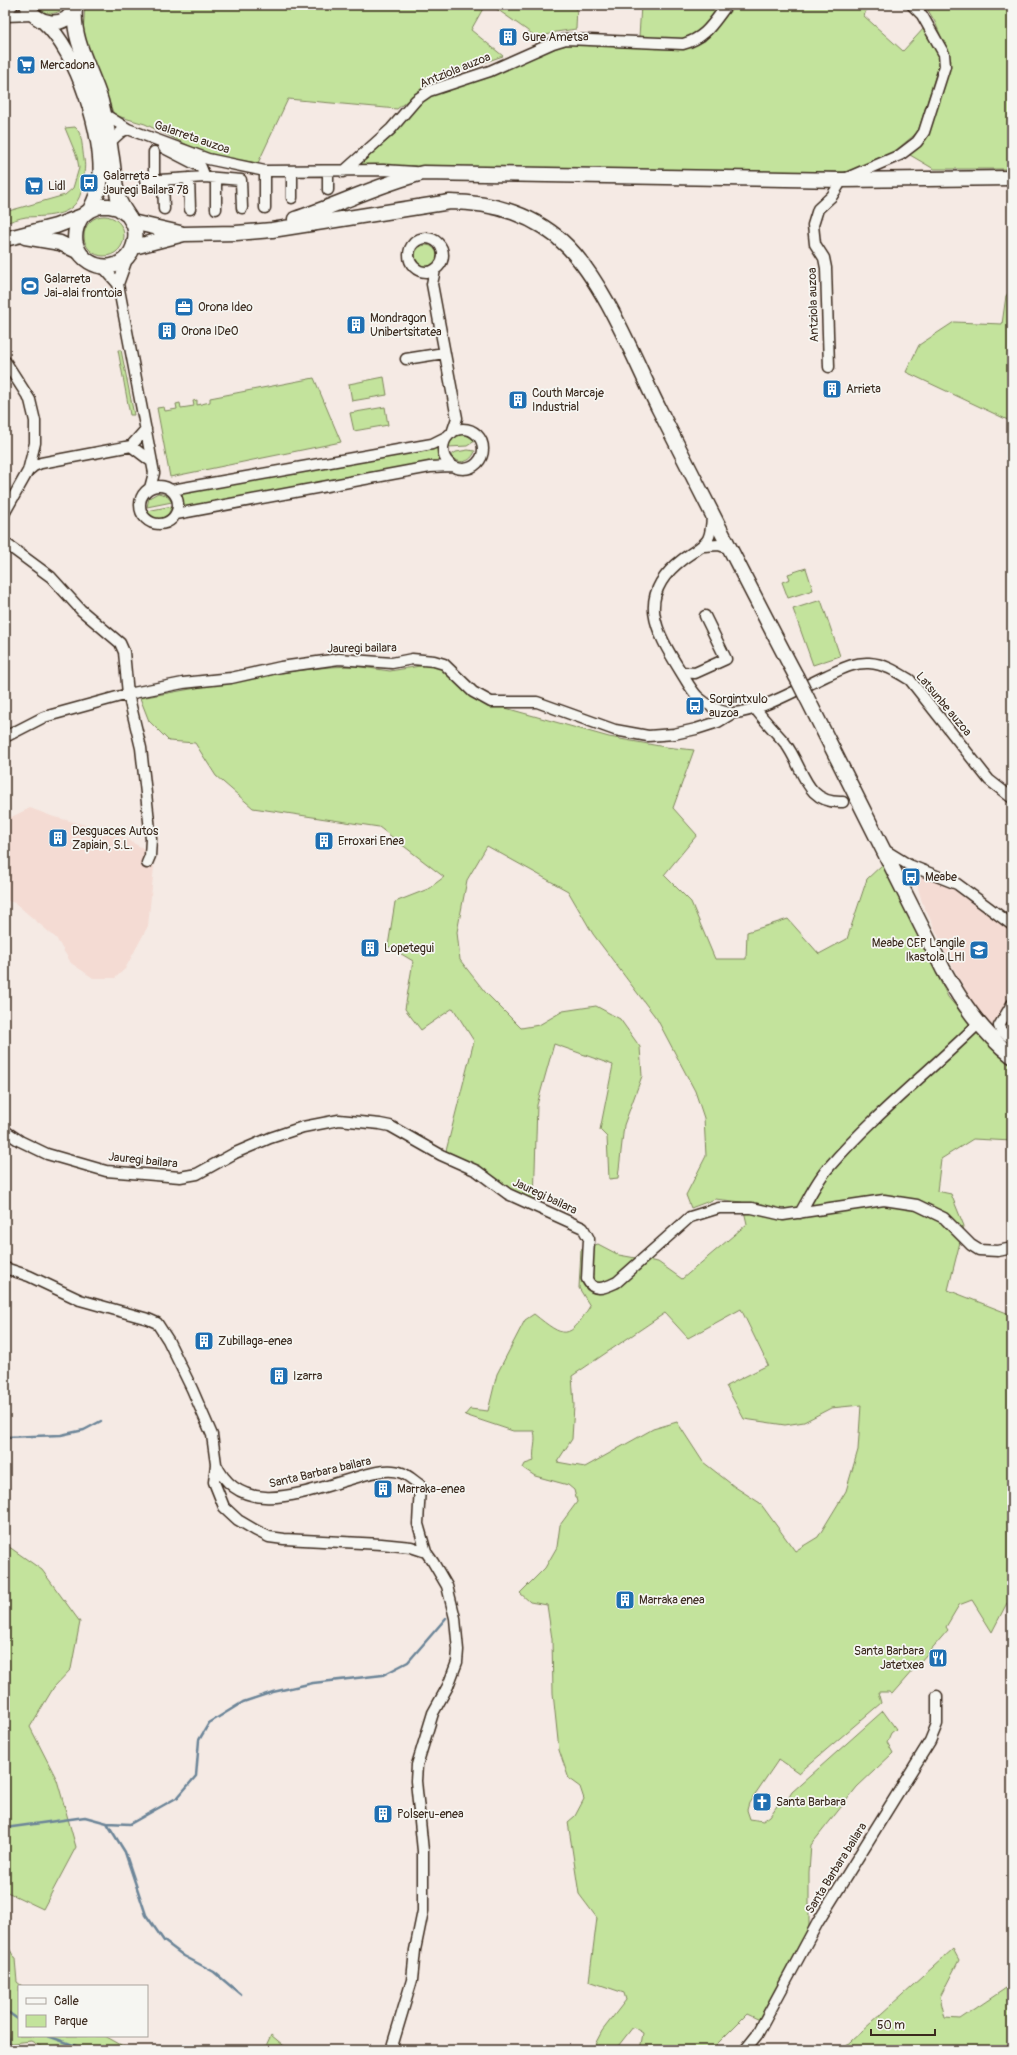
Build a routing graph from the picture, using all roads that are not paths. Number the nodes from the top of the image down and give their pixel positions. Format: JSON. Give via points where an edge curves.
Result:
{"nodes":[{"id":1,"x":13,"y":5,"type":"edge"},
{"id":2,"x":727,"y":5,"type":"edge"},
{"id":3,"x":912,"y":5,"type":"edge"},
{"id":4,"x":75,"y":7,"type":"edge"},
{"id":5,"x":5,"y":12,"type":"edge"},
{"id":6,"x":35,"y":14,"type":"edge"},
{"id":7,"x":5,"y":16,"type":"edge"},
{"id":8,"x":104,"y":114,"type":"junction"},
{"id":9,"x":128,"y":129,"type":"junction"},
{"id":10,"x":162,"y":142,"type":"junction"},
{"id":11,"x":111,"y":147,"type":"junction"},
{"id":12,"x":154,"y":152,"type":"dead end"},
{"id":13,"x":265,"y":171,"type":"junction"},
{"id":14,"x":292,"y":171,"type":"junction"},
{"id":15,"x":328,"y":171,"type":"junction"},
{"id":16,"x":343,"y":172,"type":"junction"},
{"id":17,"x":423,"y":173,"type":"junction"},
{"id":18,"x":205,"y":177,"type":"junction"},
{"id":19,"x":190,"y":178,"type":"junction"},
{"id":20,"x":216,"y":178,"type":"junction"},
{"id":21,"x":1012,"y":178,"type":"edge"},
{"id":22,"x":842,"y":180,"type":"junction"},
{"id":23,"x":154,"y":181,"type":"junction"},
{"id":24,"x":328,"y":190,"type":"dead end"},
{"id":25,"x":292,"y":198,"type":"dead end"},
{"id":26,"x":242,"y":208,"type":"dead end"},
{"id":27,"x":265,"y":208,"type":"dead end"},
{"id":28,"x":164,"y":209,"type":"dead end"},
{"id":29,"x":190,"y":209,"type":"dead end"},
{"id":30,"x":216,"y":209,"type":"dead end"},
{"id":31,"x":86,"y":213,"type":"junction"},
{"id":32,"x":129,"y":218,"type":"junction"},
{"id":33,"x":236,"y":233,"type":"junction"},
{"id":34,"x":184,"y":234,"type":"junction"},
{"id":35,"x":11,"y":238,"type":"edge"},
{"id":36,"x":79,"y":252,"type":"junction"},
{"id":37,"x":131,"y":252,"type":"junction"},
{"id":38,"x":103,"y":267,"type":"junction"},
{"id":39,"x":435,"y":270,"type":"junction"},
{"id":40,"x":420,"y":271,"type":"junction"},
{"id":41,"x":118,"y":284,"type":"junction"},
{"id":42,"x":432,"y":284,"type":"junction"},
{"id":43,"x":444,"y":353,"type":"junction"},
{"id":44,"x":406,"y":359,"type":"dead end"},
{"id":45,"x":5,"y":361,"type":"edge"},
{"id":46,"x":828,"y":367,"type":"dead end"},
{"id":47,"x":456,"y":418,"type":"junction"},
{"id":48,"x":146,"y":429,"type":"junction"},
{"id":49,"x":468,"y":430,"type":"junction"},
{"id":50,"x":450,"y":435,"type":"junction"},
{"id":51,"x":131,"y":446,"type":"junction"},
{"id":52,"x":33,"y":449,"type":"junction"},
{"id":53,"x":152,"y":462,"type":"junction"},
{"id":54,"x":40,"y":464,"type":"junction"},
{"id":55,"x":451,"y":466,"type":"junction"},
{"id":56,"x":28,"y":471,"type":"junction"},
{"id":57,"x":154,"y":475,"type":"junction"},
{"id":58,"x":150,"y":488,"type":"junction"},
{"id":59,"x":167,"y":488,"type":"junction"},
{"id":60,"x":5,"y":512,"type":"edge"},
{"id":61,"x":176,"y":514,"type":"junction"},
{"id":62,"x":712,"y":515,"type":"junction"},
{"id":63,"x":5,"y":542,"type":"edge"},
{"id":64,"x":704,"y":546,"type":"junction"},
{"id":65,"x":728,"y":548,"type":"junction"},
{"id":66,"x":706,"y":616,"type":"dead end"},
{"id":67,"x":704,"y":670,"type":"junction"},
{"id":68,"x":681,"y":672,"type":"junction"},
{"id":69,"x":128,"y":694,"type":"junction"},
{"id":70,"x":697,"y":696,"type":"junction"},
{"id":71,"x":755,"y":708,"type":"junction"},
{"id":72,"x":732,"y":713,"type":"junction"},
{"id":73,"x":5,"y":737,"type":"edge"},
{"id":74,"x":1012,"y":798,"type":"edge"},
{"id":75,"x":843,"y":802,"type":"dead end"},
{"id":76,"x":883,"y":849,"type":"junction"},
{"id":77,"x":147,"y":863,"type":"dead end"},
{"id":78,"x":1012,"y":924,"type":"edge"},
{"id":79,"x":1012,"y":1004,"type":"edge"},
{"id":80,"x":978,"y":1024,"type":"junction"},
{"id":81,"x":1012,"y":1039,"type":"edge"},
{"id":82,"x":1012,"y":1056,"type":"edge"},
{"id":83,"x":5,"y":1131,"type":"edge"},
{"id":84,"x":800,"y":1213,"type":"junction"},
{"id":85,"x":1012,"y":1248,"type":"edge"},
{"id":86,"x":5,"y":1268,"type":"edge"},
{"id":87,"x":216,"y":1464,"type":"junction"},
{"id":88,"x":426,"y":1552,"type":"junction"},
{"id":89,"x":937,"y":1696,"type":"dead end"},
{"id":90,"x":390,"y":2050,"type":"edge"},
{"id":91,"x":745,"y":2050,"type":"edge"}],
"edges":[{"from":1,"to":5,"type":"street"},
{"from":2,"to":16,"type":"street","name":"Antziola auzoa","via":[[703,36],[683,44],[566,39],[490,71],[429,92],[416,100],[391,129]]},
{"from":3,"to":22,"type":"street","via":[[922,15],[944,54],[945,66],[924,132],[917,142],[900,156]]},
{"from":4,"to":6,"type":"main road","via":[[61,22]]},
{"from":4,"to":8,"type":"main road","via":[[73,23]]},
{"from":6,"to":7,"type":"street"},
{"from":6,"to":31,"type":"main road","via":[[60,38],[88,103],[100,159],[100,181],[97,197]]},
{"from":8,"to":9,"type":"street","name":"Galarreta auzoa"},
{"from":8,"to":11,"type":"main road"},
{"from":9,"to":10,"type":"street","name":"Galarreta auzoa"},
{"from":9,"to":11,"type":"street","via":[[121,132]]},
{"from":10,"to":13,"type":"street","name":"Galarreta auzoa","via":[[208,159]]},
{"from":10,"to":18,"type":"street","via":[[164,148],[201,167]]},
{"from":11,"to":32,"type":"main road","via":[[118,198]]},
{"from":12,"to":23,"type":"street"},
{"from":13,"to":14,"type":"street","name":"Galarreta auzoa"},
{"from":13,"to":27,"type":"street"},
{"from":14,"to":15,"type":"street","name":"Galarreta auzoa"},
{"from":14,"to":25,"type":"street"},
{"from":15,"to":16,"type":"street","name":"Galarreta auzoa"},
{"from":15,"to":24,"type":"street"},
{"from":16,"to":17,"type":"street","name":"Galarreta auzoa","via":[[383,170]]},
{"from":17,"to":22,"type":"main road"},
{"from":17,"to":33,"type":"main road","via":[[397,180],[321,211]]},
{"from":18,"to":19,"type":"street"},
{"from":18,"to":20,"type":"street"},
{"from":19,"to":23,"type":"street"},
{"from":19,"to":29,"type":"street"},
{"from":20,"to":26,"type":"street","via":[[241,180]]},
{"from":20,"to":30,"type":"street"},
{"from":21,"to":22,"type":"main road"},
{"from":22,"to":46,"type":"street","name":"Antziola auzoa","via":[[832,196],[818,209],[813,225],[815,244],[824,258],[826,268]]},
{"from":23,"to":28,"type":"street"},
{"from":31,"to":32,"type":"main road","via":[[99,206],[108,206],[118,208]]},
{"from":31,"to":35,"type":"main road","via":[[56,226]]},
{"from":31,"to":36,"type":"main road","via":[[74,233]]},
{"from":32,"to":34,"type":"main road"},
{"from":32,"to":37,"type":"main road","via":[[136,239]]},
{"from":33,"to":34,"type":"main road"},
{"from":33,"to":62,"type":"main road","via":[[272,230],[450,202],[473,202],[506,210],[530,220],[568,247],[598,288]]},
{"from":34,"to":37,"type":"main road"},
{"from":35,"to":36,"type":"main road","via":[[60,243]]},
{"from":36,"to":38,"type":"main road","via":[[85,259]]},
{"from":37,"to":38,"type":"main road","via":[[121,262]]},
{"from":37,"to":41,"type":"street"},
{"from":38,"to":41,"type":"street"},
{"from":39,"to":40,"type":"street"},
{"from":39,"to":40,"type":"street","via":[[443,260],[442,247],[434,240],[424,238],[415,243],[409,254],[413,266]]},
{"from":39,"to":42,"type":"street"},
{"from":40,"to":42,"type":"street"},
{"from":41,"to":48,"type":"street"},
{"from":42,"to":43,"type":"street"},
{"from":43,"to":44,"type":"street"},
{"from":43,"to":47,"type":"street"},
{"from":45,"to":52,"type":"street","via":[[30,400],[35,421]]},
{"from":47,"to":49,"type":"street"},
{"from":47,"to":50,"type":"street"},
{"from":48,"to":51,"type":"street"},
{"from":48,"to":53,"type":"street"},
{"from":49,"to":50,"type":"street","via":[[458,430]]},
{"from":49,"to":55,"type":"street","via":[[480,439],[483,446],[481,459],[477,464],[465,469]]},
{"from":50,"to":55,"type":"street","via":[[443,445],[443,453]]},
{"from":50,"to":59,"type":"street","via":[[432,444]]},
{"from":51,"to":53,"type":"street"},
{"from":51,"to":54,"type":"street"},
{"from":52,"to":54,"type":"street"},
{"from":52,"to":56,"type":"street"},
{"from":53,"to":57,"type":"street"},
{"from":54,"to":56,"type":"street"},
{"from":55,"to":61,"type":"street","via":[[430,467]]},
{"from":56,"to":60,"type":"street"},
{"from":57,"to":58,"type":"street"},
{"from":57,"to":59,"type":"street"},
{"from":58,"to":59,"type":"street"},
{"from":58,"to":61,"type":"street","via":[[140,500],[143,516],[148,521],[161,524]]},
{"from":59,"to":61,"type":"street","via":[[178,502]]},
{"from":62,"to":64,"type":"street","via":[[710,536]]},
{"from":62,"to":65,"type":"main road"},
{"from":63,"to":69,"type":"street","via":[[51,577],[81,610],[120,643],[126,662]]},
{"from":64,"to":65,"type":"street","via":[[719,545]]},
{"from":64,"to":68,"type":"street","via":[[670,570],[662,580],[653,605],[658,633]]},
{"from":65,"to":76,"type":"main road","bridge":true},
{"from":66,"to":67,"type":"street","via":[[726,659]]},
{"from":67,"to":68,"type":"street","via":[[695,673]]},
{"from":67,"to":70,"type":"street","via":[[698,680]]},
{"from":68,"to":70,"type":"street"},
{"from":69,"to":72,"type":"street","name":"Jauregi bailara","via":[[339,659],[392,663],[412,659],[434,660],[444,664],[473,692],[491,702],[538,702],[615,730],[648,736],[696,729],[718,722]]},
{"from":69,"to":73,"type":"street","name":"Jauregi bailara","via":[[44,717]]},
{"from":69,"to":77,"type":"street","via":[[140,748],[151,839]]},
{"from":70,"to":72,"type":"street","via":[[718,710]]},
{"from":71,"to":72,"type":"street","name":"Latsunbe auzoa"},
{"from":71,"to":74,"type":"street","name":"Latsunbe auzoa","via":[[849,665],[868,662],[893,669],[910,680],[989,780]]},
{"from":71,"to":75,"type":"street","via":[[768,727],[785,744],[813,792],[821,799]]},
{"from":76,"to":78,"type":"street","via":[[909,865],[957,884]]},
{"from":76,"to":80,"type":"main road","via":[[943,969]]},
{"from":79,"to":81,"type":"street","via":[[999,1026],[1001,1031]]},
{"from":80,"to":82,"type":"main road"},
{"from":80,"to":84,"type":"street","via":[[904,1092],[828,1168]]},
{"from":83,"to":84,"type":"street","name":"Jauregi bailara","via":[[47,1154],[106,1171],[180,1178],[197,1174],[235,1153],[270,1138],[321,1123],[339,1120],[390,1126],[477,1171],[508,1194],[583,1228],[589,1239],[587,1279],[595,1288],[604,1289],[617,1282],[690,1217],[707,1211],[734,1207],[783,1215]]},
{"from":84,"to":85,"type":"street","name":"Jauregi bailara","via":[[884,1200],[917,1205],[944,1218],[979,1250],[998,1251]]},
{"from":86,"to":87,"type":"street","via":[[29,1276],[80,1300],[148,1318],[157,1323],[168,1340],[212,1435]]},
{"from":87,"to":88,"type":"street","via":[[214,1482],[224,1507],[238,1520],[268,1537],[382,1544],[411,1547]]},
{"from":87,"to":88,"type":"street","name":"Santa Barbara bailara","via":[[228,1484],[248,1495],[268,1498],[382,1471],[402,1472],[420,1485],[418,1524]]},
{"from":88,"to":90,"type":"street","name":"Santa Barbara bailara","via":[[451,1598],[458,1650],[457,1662],[434,1713],[417,1766],[416,1781],[423,1851],[423,1911],[412,1980]]},
{"from":89,"to":91,"type":"street","name":"Santa Barbara bailara","via":[[937,1724],[930,1741],[842,1881],[757,2035]]}]}
